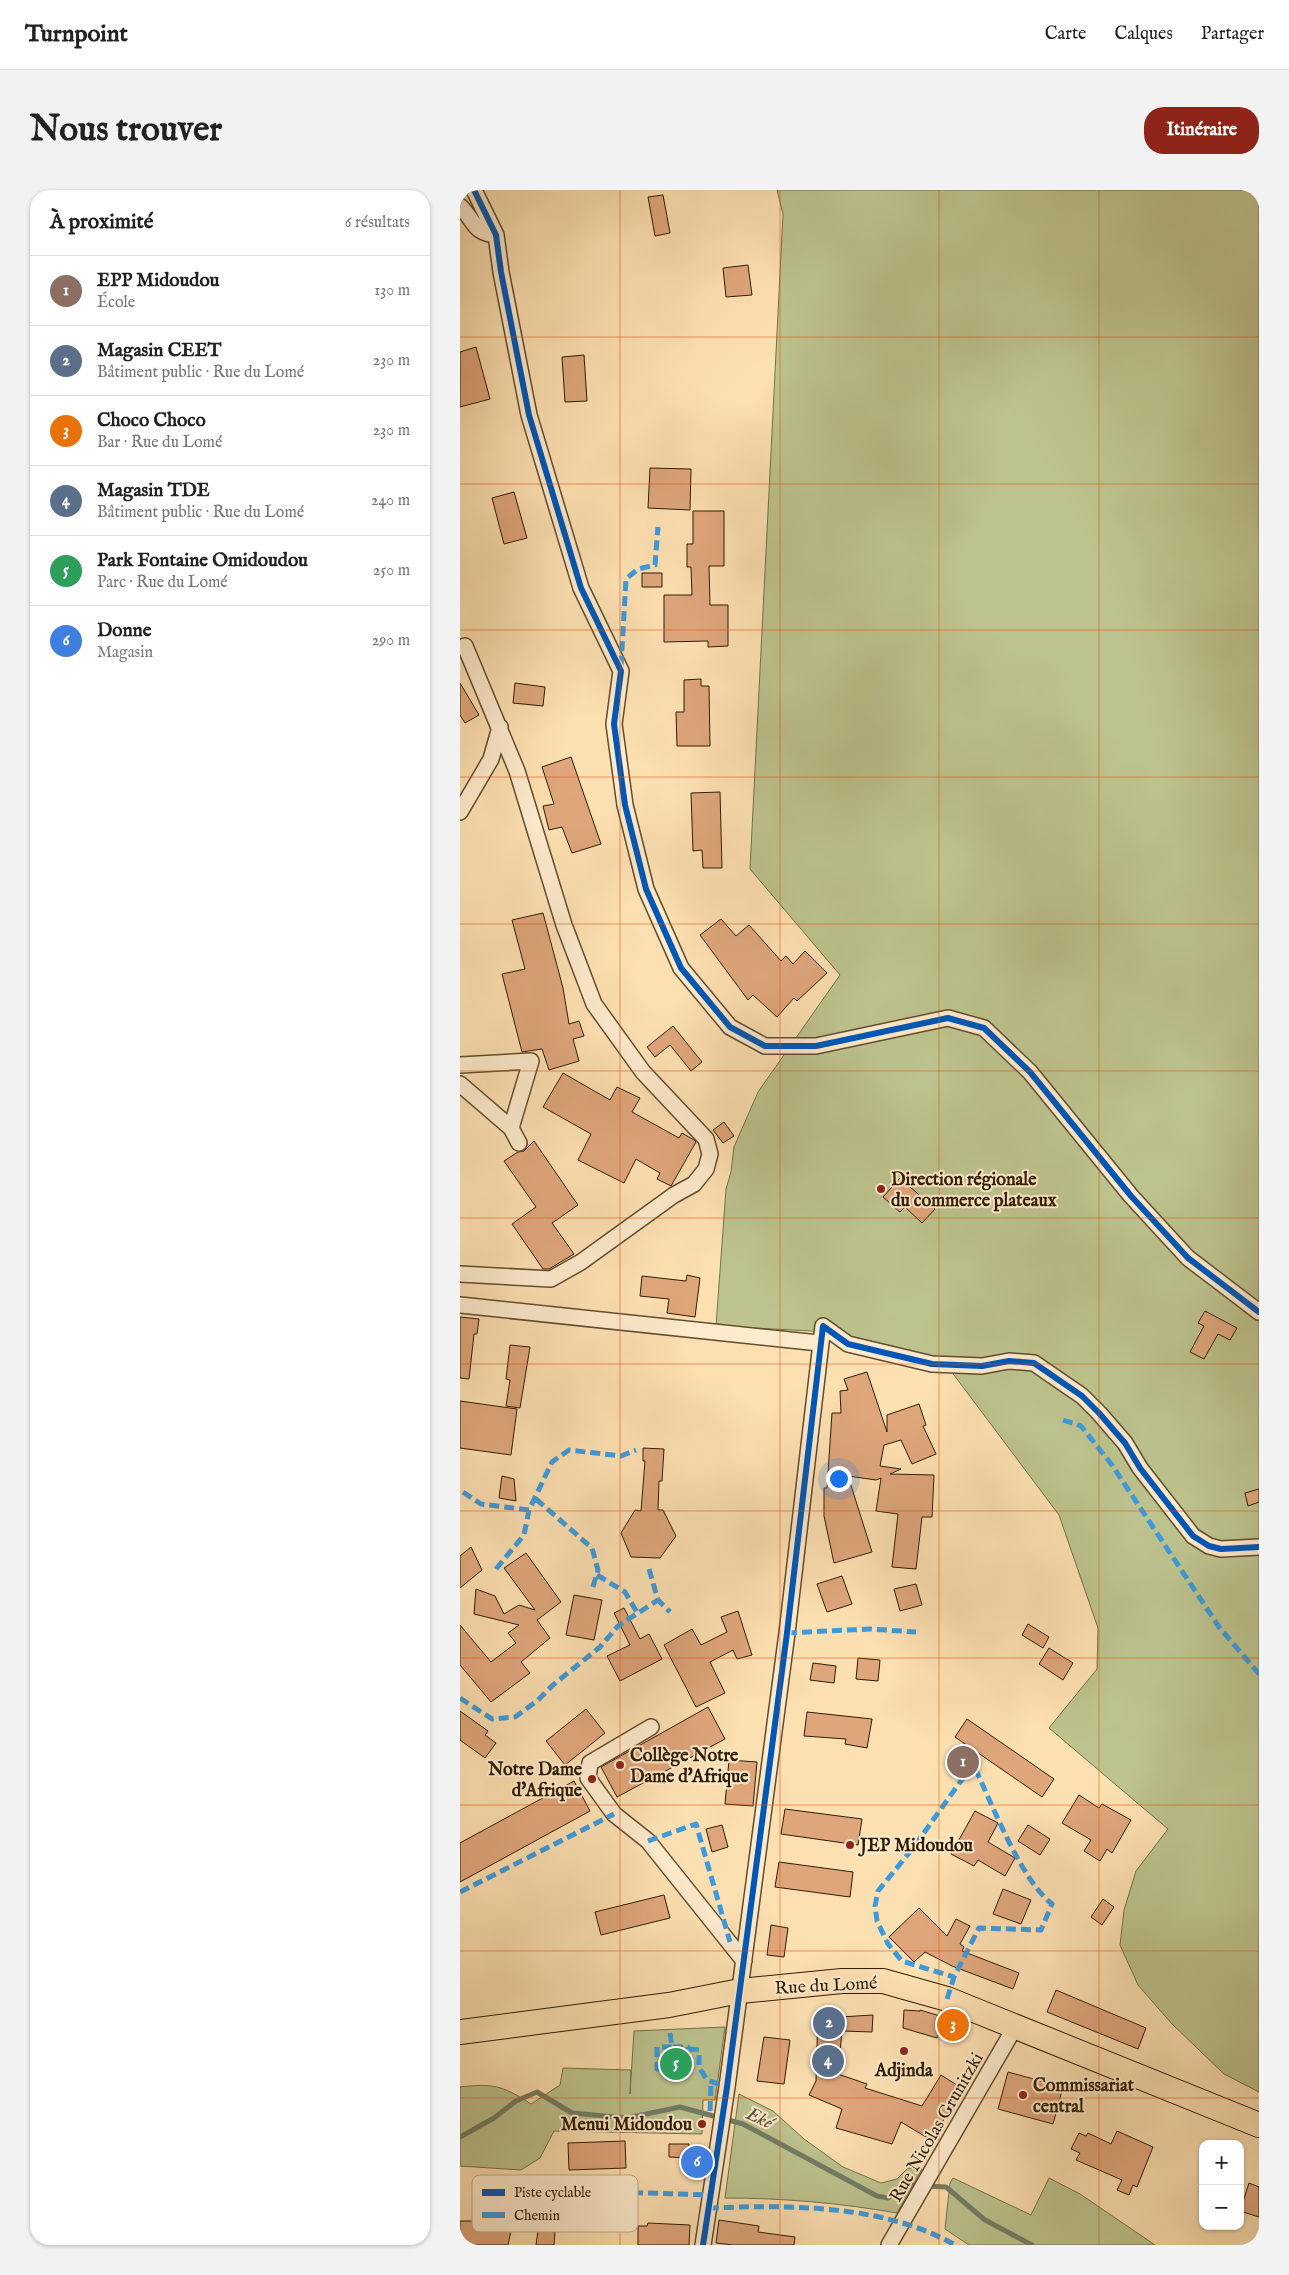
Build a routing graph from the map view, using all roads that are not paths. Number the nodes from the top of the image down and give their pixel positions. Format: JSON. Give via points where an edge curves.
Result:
{"nodes":[{"id":1,"x":474,"y":190,"type":"edge"},
{"id":2,"x":460,"y":206,"type":"edge"},
{"id":3,"x":496,"y":235,"type":"junction"},
{"id":4,"x":466,"y":646,"type":"dead end"},
{"id":5,"x":500,"y":727,"type":"junction"},
{"id":6,"x":460,"y":812,"type":"edge"},
{"id":7,"x":460,"y":1065,"type":"edge"},
{"id":8,"x":460,"y":1084,"type":"edge"},
{"id":9,"x":511,"y":1128,"type":"junction"},
{"id":10,"x":518,"y":1143,"type":"dead end"},
{"id":11,"x":460,"y":1274,"type":"edge"},
{"id":12,"x":460,"y":1305,"type":"edge"},
{"id":13,"x":1259,"y":1312,"type":"edge"},
{"id":14,"x":819,"y":1343,"type":"junction"},
{"id":15,"x":1259,"y":1547,"type":"edge"},
{"id":16,"x":652,"y":1727,"type":"dead end"},
{"id":17,"x":744,"y":1961,"type":"junction"},
{"id":18,"x":740,"y":1991,"type":"junction"},
{"id":19,"x":1015,"y":2027,"type":"junction"},
{"id":20,"x":460,"y":2032,"type":"edge"},
{"id":21,"x":1259,"y":2125,"type":"edge"},
{"id":22,"x":703,"y":2245,"type":"edge"},
{"id":23,"x":890,"y":2245,"type":"edge"}],
"edges":[{"from":1,"to":3,"type":"street"},
{"from":2,"to":3,"type":"street","via":[[476,228],[484,234]]},
{"from":3,"to":13,"type":"street","via":[[529,415],[581,588],[620,670],[614,724],[625,805],[646,889],[681,968],[730,1027],[765,1046],[816,1046],[948,1018],[984,1028],[1030,1072],[1131,1196],[1188,1258]]},
{"from":4,"to":5,"type":"street"},
{"from":5,"to":6,"type":"street","via":[[491,759]]},
{"from":5,"to":11,"type":"street","via":[[517,771],[564,925],[594,1004],[643,1072],[706,1139],[710,1154],[706,1169],[694,1184],[551,1279]]},
{"from":7,"to":9,"type":"street","via":[[531,1060]]},
{"from":8,"to":9,"type":"street"},
{"from":9,"to":10,"type":"street"},
{"from":12,"to":14,"type":"street"},
{"from":14,"to":15,"type":"street","via":[[823,1326],[848,1344],[932,1364],[1034,1363],[1082,1396],[1099,1413],[1193,1536],[1208,1546],[1220,1549]]},
{"from":14,"to":17,"type":"street","via":[[787,1633]]},
{"from":16,"to":17,"type":"street","via":[[590,1763],[588,1778],[614,1814],[648,1841]]},
{"from":17,"to":18,"type":"street"},
{"from":18,"to":19,"type":"main road","name":"Rue du Lomé","via":[[842,1980],[883,1981],[947,1999]]},
{"from":18,"to":20,"type":"main road","name":"Rue du Lomé","via":[[669,2005]]},
{"from":18,"to":22,"type":"street"},
{"from":19,"to":21,"type":"main road","name":"Rue du Lomé"},
{"from":19,"to":23,"type":"street","name":"Rue Nicolas Grunitzki"}]}
